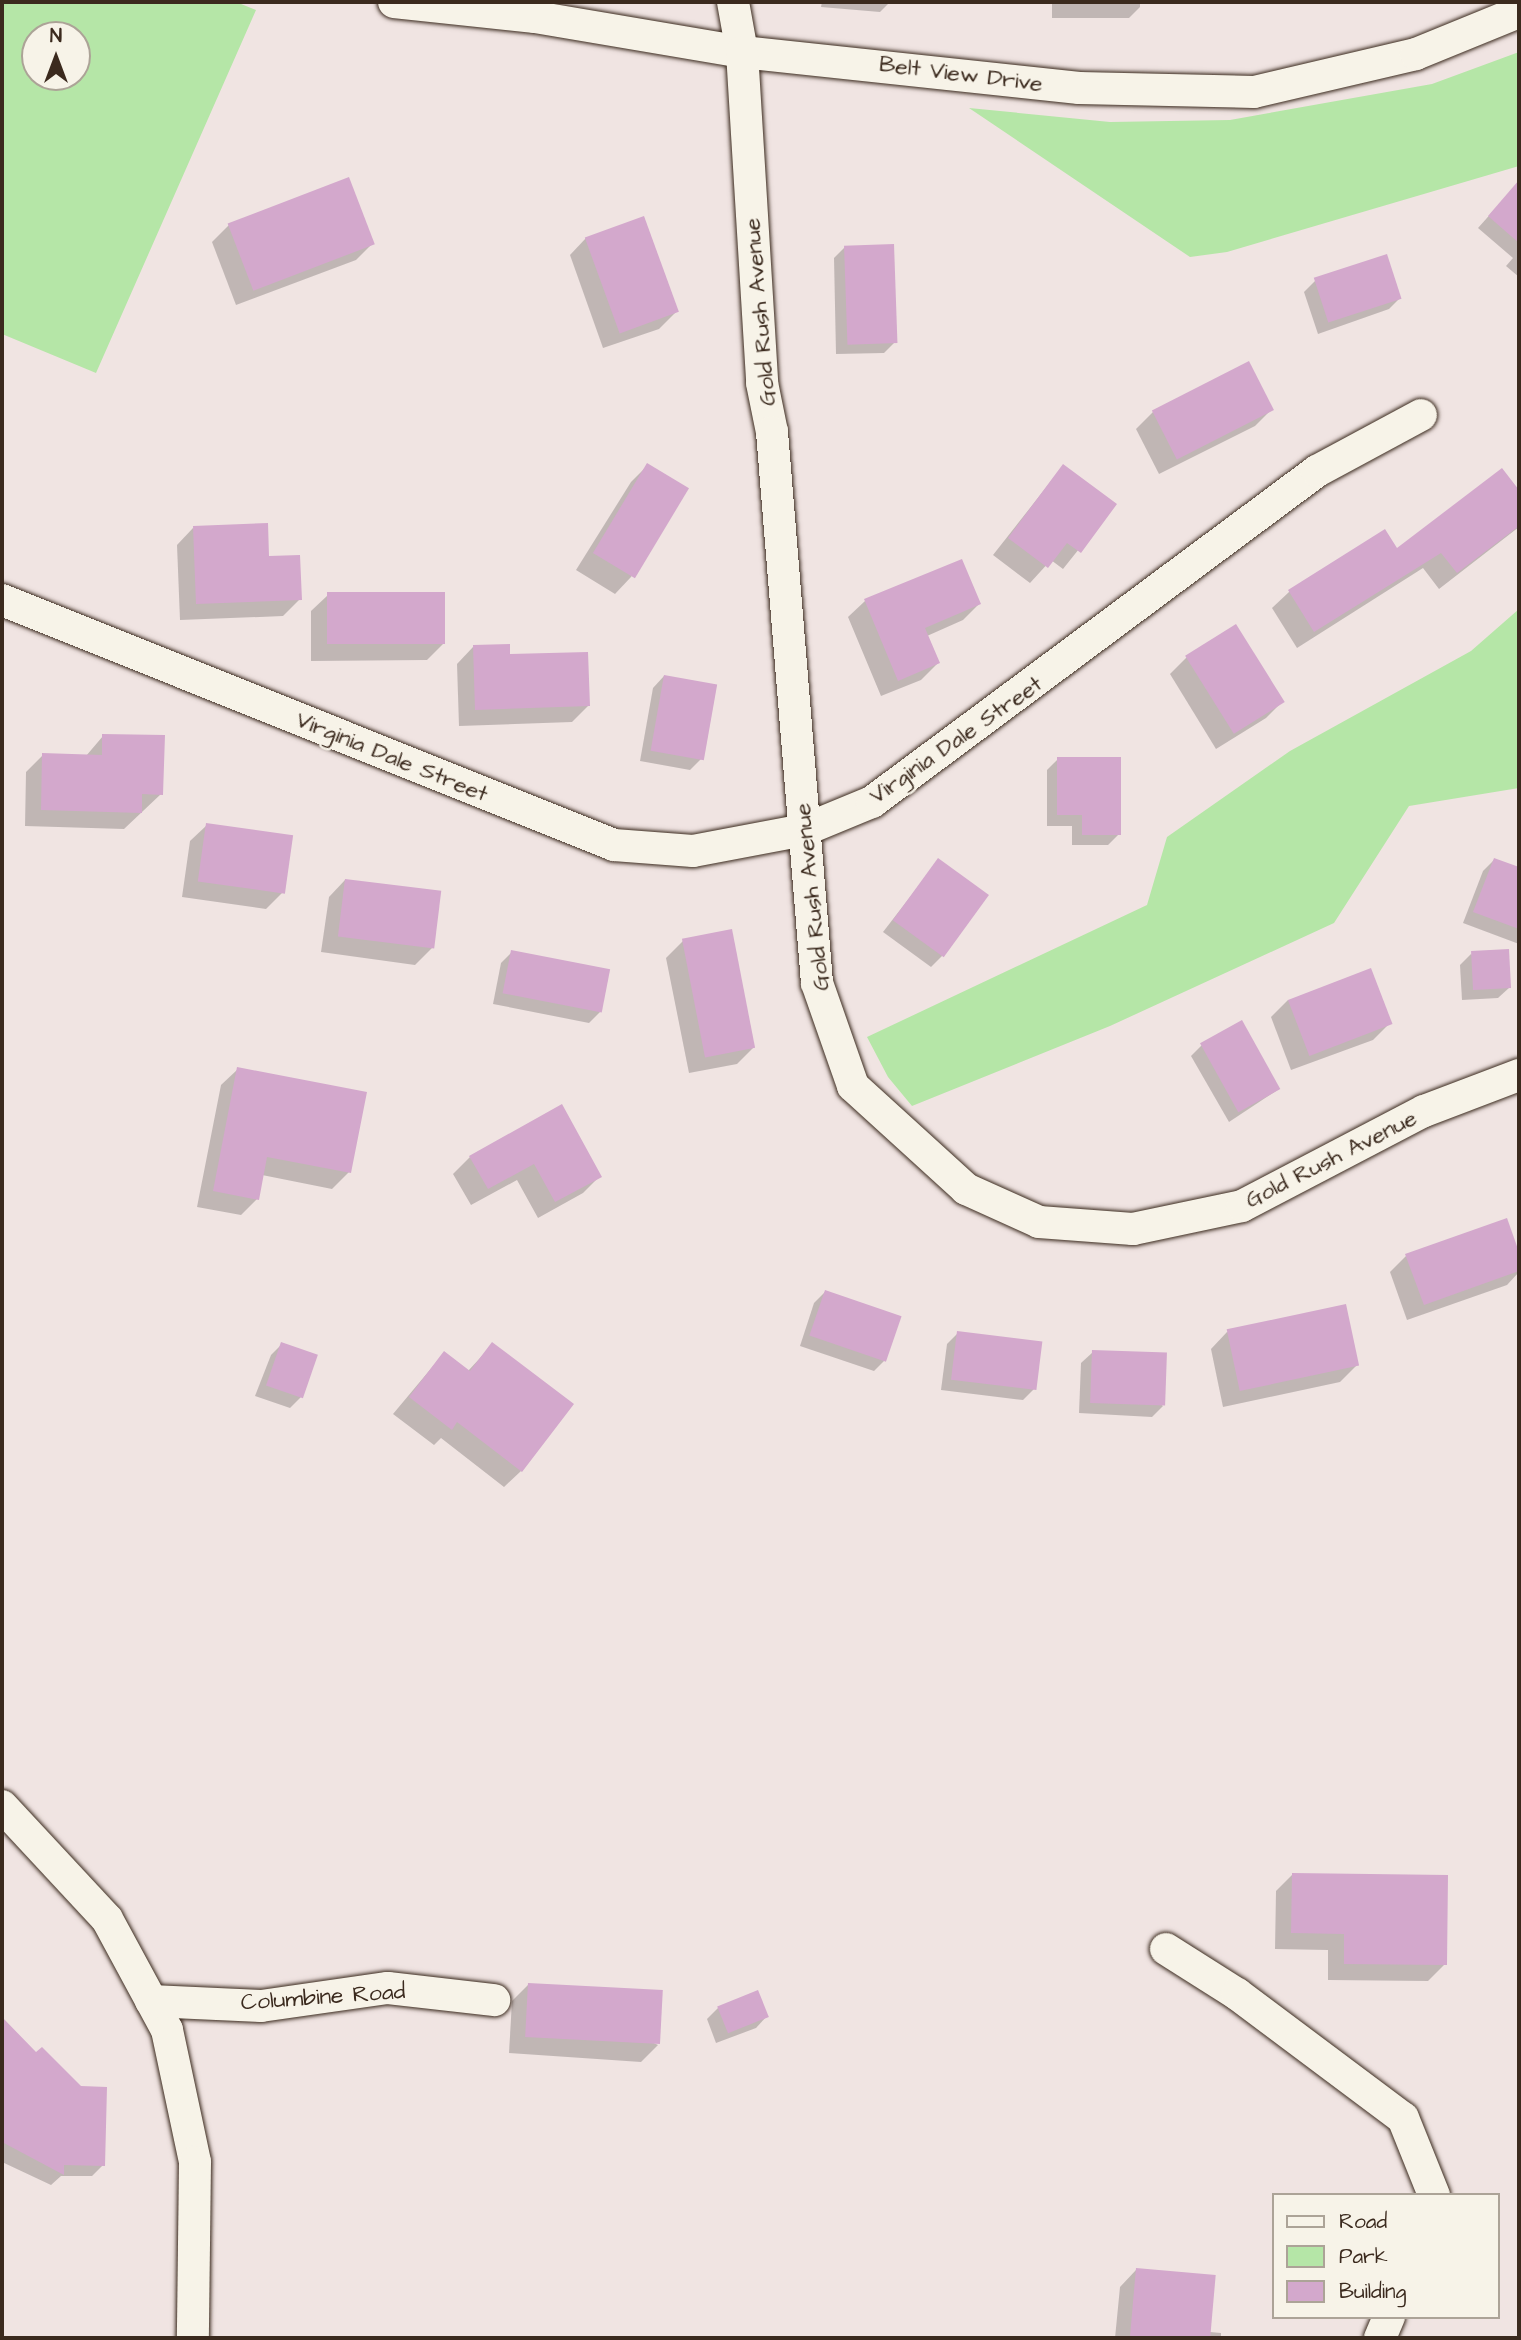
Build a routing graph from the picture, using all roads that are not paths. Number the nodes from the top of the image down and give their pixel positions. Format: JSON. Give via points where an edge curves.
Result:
{"nodes":[{"id":1,"x":394,"y":2,"type":"edge"},
{"id":2,"x":733,"y":2,"type":"edge"},
{"id":3,"x":1519,"y":12,"type":"edge"},
{"id":4,"x":742,"y":52,"type":"junction"},
{"id":5,"x":1421,"y":415,"type":"dead end"},
{"id":6,"x":2,"y":600,"type":"edge"},
{"id":7,"x":804,"y":830,"type":"junction"},
{"id":8,"x":1519,"y":1075,"type":"edge"},
{"id":9,"x":2,"y":1806,"type":"edge"},
{"id":10,"x":1166,"y":1949,"type":"dead end"},
{"id":11,"x":494,"y":2000,"type":"dead end"},
{"id":12,"x":151,"y":2001,"type":"junction"},
{"id":13,"x":1433,"y":2193,"type":"edge"},
{"id":14,"x":1388,"y":2319,"type":"edge"},
{"id":15,"x":193,"y":2338,"type":"edge"},
{"id":16,"x":1380,"y":2338,"type":"edge"}],
"edges":[{"from":1,"to":4,"type":"street","name":"Belt View Drive","via":[[535,17]]},
{"from":2,"to":4,"type":"street","name":"Gold Rush Avenue"},
{"from":3,"to":4,"type":"street","name":"Belt View Drive","via":[[1416,54],[1254,92],[1079,88]]},
{"from":4,"to":7,"type":"street","name":"Gold Rush Avenue","via":[[762,383],[772,432]]},
{"from":5,"to":7,"type":"street","name":"Virginia Dale Street","via":[[1318,471],[872,802]]},
{"from":6,"to":7,"type":"street","name":"Virginia Dale Street","via":[[614,845],[693,852]]},
{"from":7,"to":8,"type":"street","name":"Gold Rush Avenue","via":[[817,983],[853,1086],[965,1189],[1039,1222],[1133,1229],[1242,1206],[1424,1111]]},
{"from":9,"to":12,"type":"street","via":[[107,1919]]},
{"from":10,"to":13,"type":"street","via":[[1237,1994],[1403,2118]]},
{"from":11,"to":12,"type":"street","name":"Columbine Road","via":[[387,1988],[261,2006]]},
{"from":12,"to":15,"type":"street","via":[[167,2030],[195,2162]]},
{"from":14,"to":16,"type":"street"}]}
